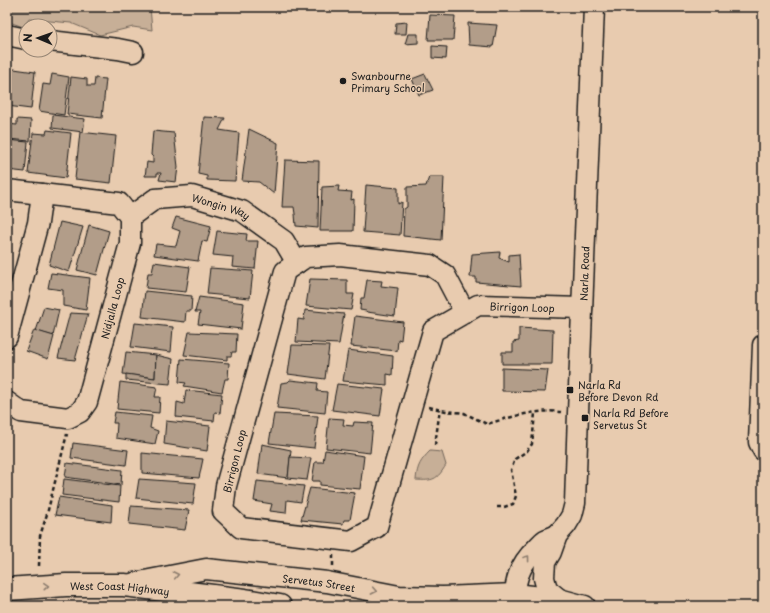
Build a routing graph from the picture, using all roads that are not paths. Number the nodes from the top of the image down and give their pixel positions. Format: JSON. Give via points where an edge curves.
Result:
{"nodes":[{"id":1,"x":594,"y":7,"type":"edge"},
{"id":2,"x":7,"y":35,"type":"edge"},
{"id":3,"x":18,"y":37,"type":"edge"},
{"id":4,"x":58,"y":43,"type":"edge"},
{"id":5,"x":133,"y":52,"type":"dead end"},
{"id":6,"x":7,"y":190,"type":"edge"},
{"id":7,"x":42,"y":194,"type":"junction"},
{"id":8,"x":130,"y":217,"type":"junction"},
{"id":9,"x":297,"y":263,"type":"junction"},
{"id":10,"x":582,"y":308,"type":"junction"},
{"id":11,"x":465,"y":312,"type":"junction"},
{"id":12,"x":7,"y":337,"type":"edge"},
{"id":13,"x":763,"y":344,"type":"edge"},
{"id":14,"x":7,"y":402,"type":"edge"},
{"id":15,"x":763,"y":450,"type":"edge"},
{"id":16,"x":557,"y":535,"type":"junction"},
{"id":17,"x":124,"y":585,"type":"junction"},
{"id":18,"x":7,"y":589,"type":"edge"},
{"id":19,"x":558,"y":599,"type":"junction"},
{"id":20,"x":516,"y":600,"type":"edge"},
{"id":21,"x":280,"y":606,"type":"edge"},
{"id":22,"x":585,"y":606,"type":"edge"}],
"edges":[{"from":1,"to":10,"type":"street","name":"Narla Road"},
{"from":2,"to":3,"type":"street"},
{"from":4,"to":5,"type":"street"},
{"from":6,"to":7,"type":"street"},
{"from":7,"to":8,"type":"street","via":[[119,203]]},
{"from":7,"to":12,"type":"street","via":[[38,223]]},
{"from":8,"to":9,"type":"street","name":"Wongin Way","via":[[155,199],[192,196],[242,211],[284,241]]},
{"from":8,"to":14,"type":"street","name":"Nidjalla Loop","via":[[130,243],[87,402],[80,412],[68,418],[20,412]]},
{"from":9,"to":11,"type":"street","name":"Birrigon Loop","via":[[306,257],[340,255],[430,265],[445,275]]},
{"from":9,"to":11,"type":"street","name":"Birrigon Loop","via":[[285,270],[226,486],[223,511],[241,528],[351,541],[376,527],[433,331]]},
{"from":10,"to":11,"type":"street","name":"Birrigon Loop","via":[[478,305]]},
{"from":10,"to":16,"type":"street","name":"Narla Road","via":[[576,503],[572,515]]},
{"from":13,"to":15,"type":"street","via":[[758,442]]},
{"from":16,"to":19,"type":"street","name":"Narla Road","via":[[545,562],[544,578],[547,589]]},
{"from":20,"to":16,"type":"street","name":"Narla Road","one_way":true,"via":[[519,575],[524,562],[544,541]]},
{"from":18,"to":17,"type":"highway","name":"West Coast Highway","one_way":true},
{"from":17,"to":20,"type":"street","name":"Servetus Street","one_way":true,"via":[[206,570],[327,582],[399,596]]},
{"from":17,"to":21,"type":"highway","name":"West Coast Highway"},
{"from":19,"to":20,"type":"street","name":"Servetus Street"},
{"from":19,"to":22,"type":"street","name":"Servetus Street"}]}
